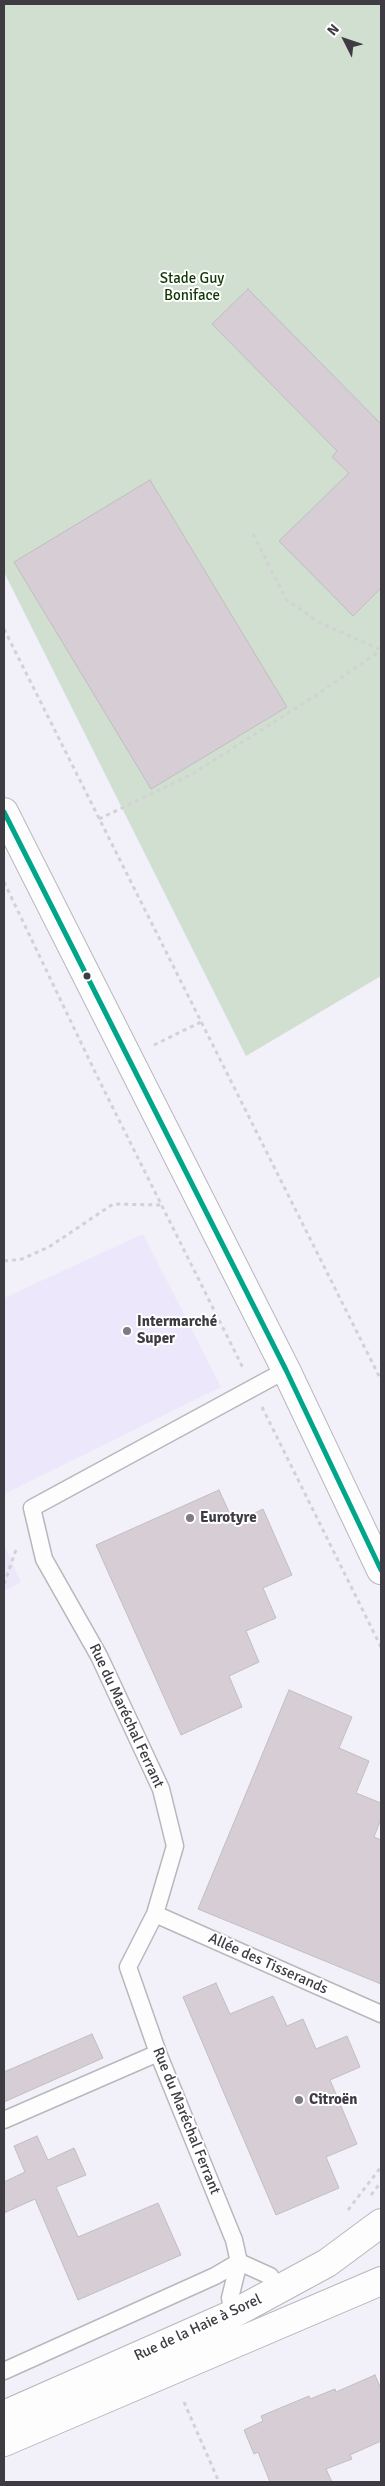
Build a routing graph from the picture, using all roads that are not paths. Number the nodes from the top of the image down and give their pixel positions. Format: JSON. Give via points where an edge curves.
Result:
{"nodes":[{"id":1,"x":4,"y":812,"type":"edge"},
{"id":2,"x":286,"y":1370,"type":"junction"},
{"id":3,"x":381,"y":1570,"type":"edge"},
{"id":4,"x":155,"y":1914,"type":"junction"},
{"id":5,"x":381,"y":2014,"type":"edge"},
{"id":6,"x":158,"y":2053,"type":"junction"},
{"id":7,"x":4,"y":2120,"type":"edge"},
{"id":8,"x":381,"y":2223,"type":"edge"},
{"id":9,"x":239,"y":2262,"type":"junction"},
{"id":10,"x":381,"y":2281,"type":"edge"},
{"id":11,"x":280,"y":2290,"type":"junction"},
{"id":12,"x":233,"y":2314,"type":"junction"},
{"id":13,"x":4,"y":2371,"type":"edge"},
{"id":14,"x":4,"y":2415,"type":"edge"},
{"id":15,"x":4,"y":2442,"type":"edge"}],
"edges":[{"from":1,"to":2,"type":"street"},
{"from":2,"to":3,"type":"street"},
{"from":2,"to":4,"type":"lane","name":"Rue du Maréchal Ferrant","via":[[32,1508],[44,1559],[99,1656],[161,1789],[175,1846]]},
{"from":4,"to":5,"type":"lane","name":"Allée des Tisserands"},
{"from":4,"to":6,"type":"lane","name":"Rue du Maréchal Ferrant","via":[[128,1967]]},
{"from":6,"to":7,"type":"lane"},
{"from":6,"to":9,"type":"lane","name":"Rue du Maréchal Ferrant","via":[[234,2240]]},
{"from":8,"to":11,"type":"street","name":"Rue de la Haie à Sorel","via":[[326,2263]]},
{"from":9,"to":11,"type":"lane","via":[[270,2276]]},
{"from":9,"to":12,"type":"lane","name":"Rue du Maréchal Ferrant","via":[[230,2298]]},
{"from":9,"to":13,"type":"lane"},
{"from":10,"to":15,"type":"street","name":"Rue de la Haie à Sorel"},
{"from":11,"to":12,"type":"street","name":"Rue de la Haie à Sorel"},
{"from":12,"to":14,"type":"street","name":"Rue de la Haie à Sorel"}]}
